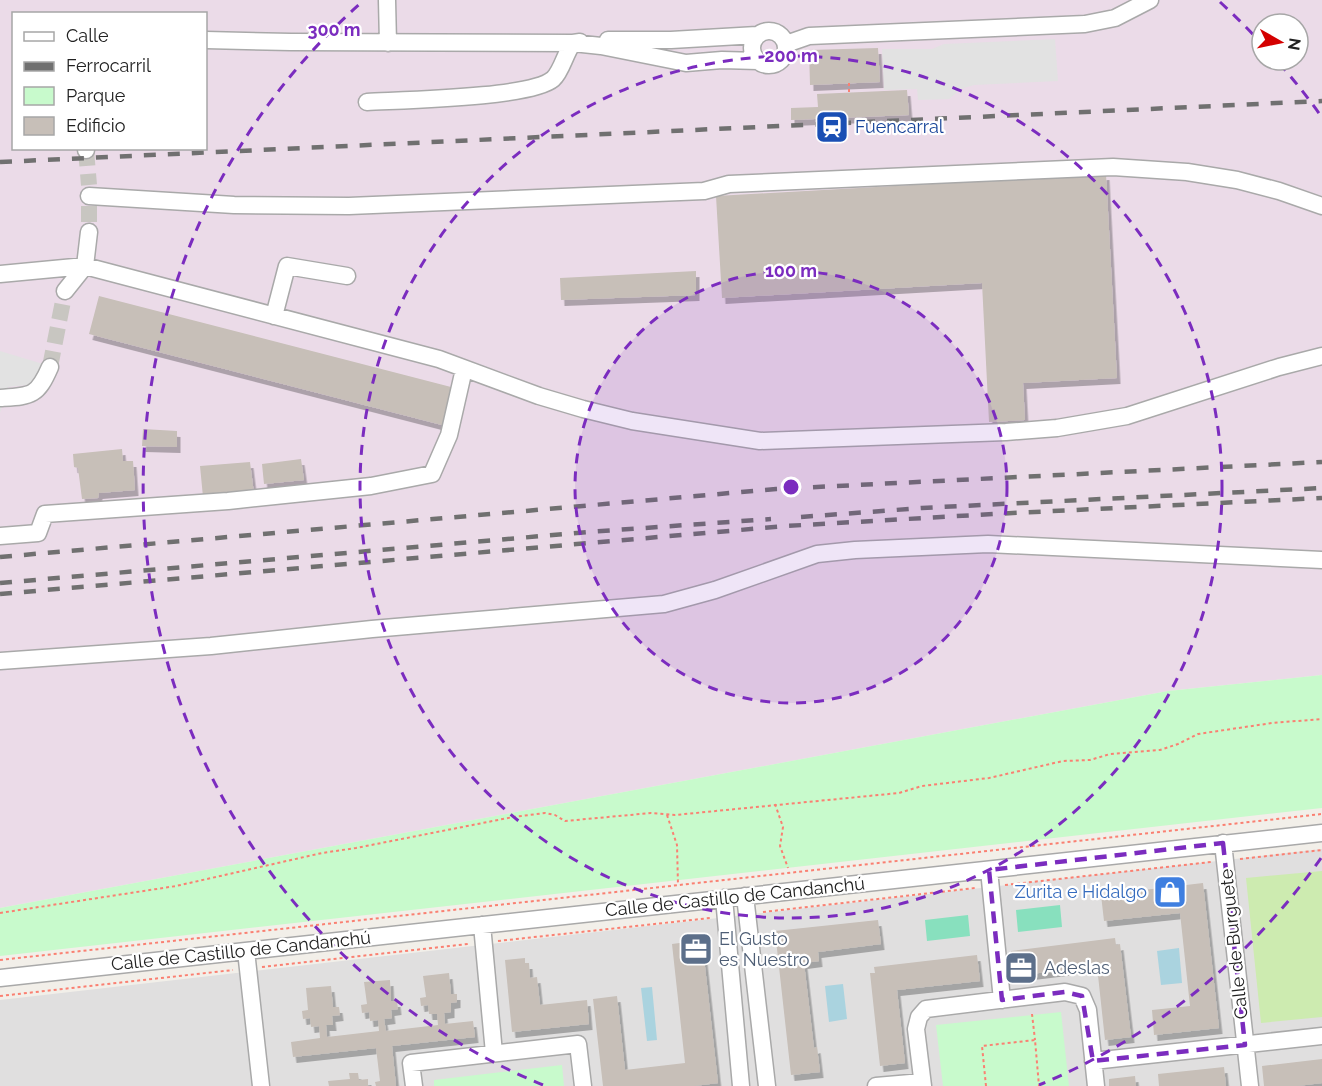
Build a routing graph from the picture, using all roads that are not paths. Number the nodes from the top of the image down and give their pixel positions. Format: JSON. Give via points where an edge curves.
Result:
{"nodes":[{"id":1,"x":387,"y":0,"type":"edge"},
{"id":2,"x":1150,"y":0,"type":"edge"},
{"id":3,"x":757,"y":35,"type":"junction"},
{"id":4,"x":207,"y":40,"type":"edge"},
{"id":5,"x":388,"y":43,"type":"junction"},
{"id":6,"x":573,"y":43,"type":"junction"},
{"id":7,"x":786,"y":44,"type":"junction"},
{"id":8,"x":758,"y":61,"type":"junction"},
{"id":9,"x":367,"y":102,"type":"dead end"},
{"id":10,"x":89,"y":196,"type":"dead end"},
{"id":11,"x":1322,"y":206,"type":"edge"},
{"id":12,"x":89,"y":231,"type":"tunnel mouth"},
{"id":13,"x":85,"y":266,"type":"junction"},
{"id":14,"x":0,"y":274,"type":"edge"},
{"id":15,"x":347,"y":276,"type":"dead end"},
{"id":16,"x":65,"y":291,"type":"tunnel mouth"},
{"id":17,"x":274,"y":316,"type":"junction"},
{"id":18,"x":1322,"y":356,"type":"edge"},
{"id":19,"x":50,"y":367,"type":"tunnel mouth"},
{"id":20,"x":464,"y":369,"type":"junction"},
{"id":21,"x":0,"y":398,"type":"edge"},
{"id":22,"x":0,"y":536,"type":"edge"},
{"id":23,"x":1322,"y":560,"type":"edge"},
{"id":24,"x":0,"y":661,"type":"edge"},
{"id":25,"x":1322,"y":832,"type":"edge"},
{"id":26,"x":1223,"y":843,"type":"junction"},
{"id":27,"x":989,"y":870,"type":"junction"},
{"id":28,"x":745,"y":896,"type":"junction"},
{"id":29,"x":723,"y":898,"type":"junction"},
{"id":30,"x":482,"y":925,"type":"junction"},
{"id":31,"x":246,"y":951,"type":"junction"},
{"id":32,"x":0,"y":978,"type":"edge"},
{"id":33,"x":1002,"y":1000,"type":"junction"},
{"id":34,"x":1322,"y":1036,"type":"edge"},
{"id":35,"x":1245,"y":1045,"type":"junction"},
{"id":36,"x":494,"y":1053,"type":"junction"},
{"id":37,"x":1093,"y":1061,"type":"junction"},
{"id":38,"x":922,"y":1084,"type":"edge"},
{"id":39,"x":261,"y":1086,"type":"edge"},
{"id":40,"x":414,"y":1086,"type":"edge"},
{"id":41,"x":582,"y":1086,"type":"edge"},
{"id":42,"x":741,"y":1086,"type":"edge"},
{"id":43,"x":767,"y":1086,"type":"edge"},
{"id":44,"x":876,"y":1086,"type":"edge"},
{"id":45,"x":1096,"y":1086,"type":"edge"},
{"id":46,"x":1250,"y":1086,"type":"edge"}],
"edges":[{"from":1,"to":5,"type":"street"},
{"from":2,"to":7,"type":"street","via":[[1126,14],[1093,23],[809,36]]},
{"from":3,"to":6,"type":"street"},
{"from":3,"to":7,"type":"street","via":[[772,30]]},
{"from":3,"to":8,"type":"street","via":[[752,51]]},
{"from":4,"to":5,"type":"street"},
{"from":5,"to":6,"type":"street"},
{"from":6,"to":8,"type":"street","via":[[686,63]]},
{"from":6,"to":9,"type":"street","via":[[555,78],[546,84],[497,94]]},
{"from":7,"to":8,"type":"street","via":[[786,54],[778,63]]},
{"from":10,"to":11,"type":"street","via":[[244,205],[349,206],[1113,167],[1237,180]]},
{"from":12,"to":13,"type":"street"},
{"from":13,"to":14,"type":"street"},
{"from":13,"to":16,"type":"street"},
{"from":13,"to":17,"type":"street"},
{"from":15,"to":17,"type":"street","via":[[287,266]]},
{"from":17,"to":20,"type":"street"},
{"from":18,"to":20,"type":"street","via":[[1127,416],[1058,428],[791,441],[760,441],[632,421],[539,396]]},
{"from":19,"to":21,"type":"street","via":[[36,391]]},
{"from":20,"to":22,"type":"street","via":[[449,435],[432,474],[371,486],[250,499],[45,514],[38,533]]},
{"from":23,"to":24,"type":"street","via":[[988,544],[855,550],[817,554],[664,604],[211,646]]},
{"from":25,"to":26,"type":"street","name":"Calle de Castillo de Candanchú"},
{"from":26,"to":27,"type":"street","name":"Calle de Castillo de Candanchú"},
{"from":26,"to":35,"type":"street","name":"Calle de Burguete"},
{"from":27,"to":28,"type":"street","name":"Calle de Castillo de Candanchú"},
{"from":27,"to":33,"type":"street"},
{"from":28,"to":29,"type":"street","name":"Calle de Castillo de Candanchú"},
{"from":28,"to":43,"type":"street"},
{"from":29,"to":30,"type":"street","name":"Calle de Castillo de Candanchú"},
{"from":29,"to":42,"type":"street"},
{"from":30,"to":31,"type":"street","name":"Calle de Castillo de Candanchú"},
{"from":30,"to":36,"type":"street"},
{"from":31,"to":32,"type":"street","name":"Calle de Castillo de Candanchú"},
{"from":31,"to":39,"type":"street"},
{"from":33,"to":37,"type":"street","via":[[1065,992],[1082,996],[1088,1010]]},
{"from":33,"to":38,"type":"street","via":[[926,1010],[919,1017],[916,1029]]},
{"from":34,"to":35,"type":"street"},
{"from":35,"to":37,"type":"street","name":"Calle de Burguete"},
{"from":35,"to":46,"type":"street","name":"Calle de Burguete"},
{"from":36,"to":40,"type":"street","via":[[411,1063]]},
{"from":36,"to":41,"type":"street","via":[[578,1044]]},
{"from":37,"to":45,"type":"street"},
{"from":38,"to":44,"type":"street"}]}
